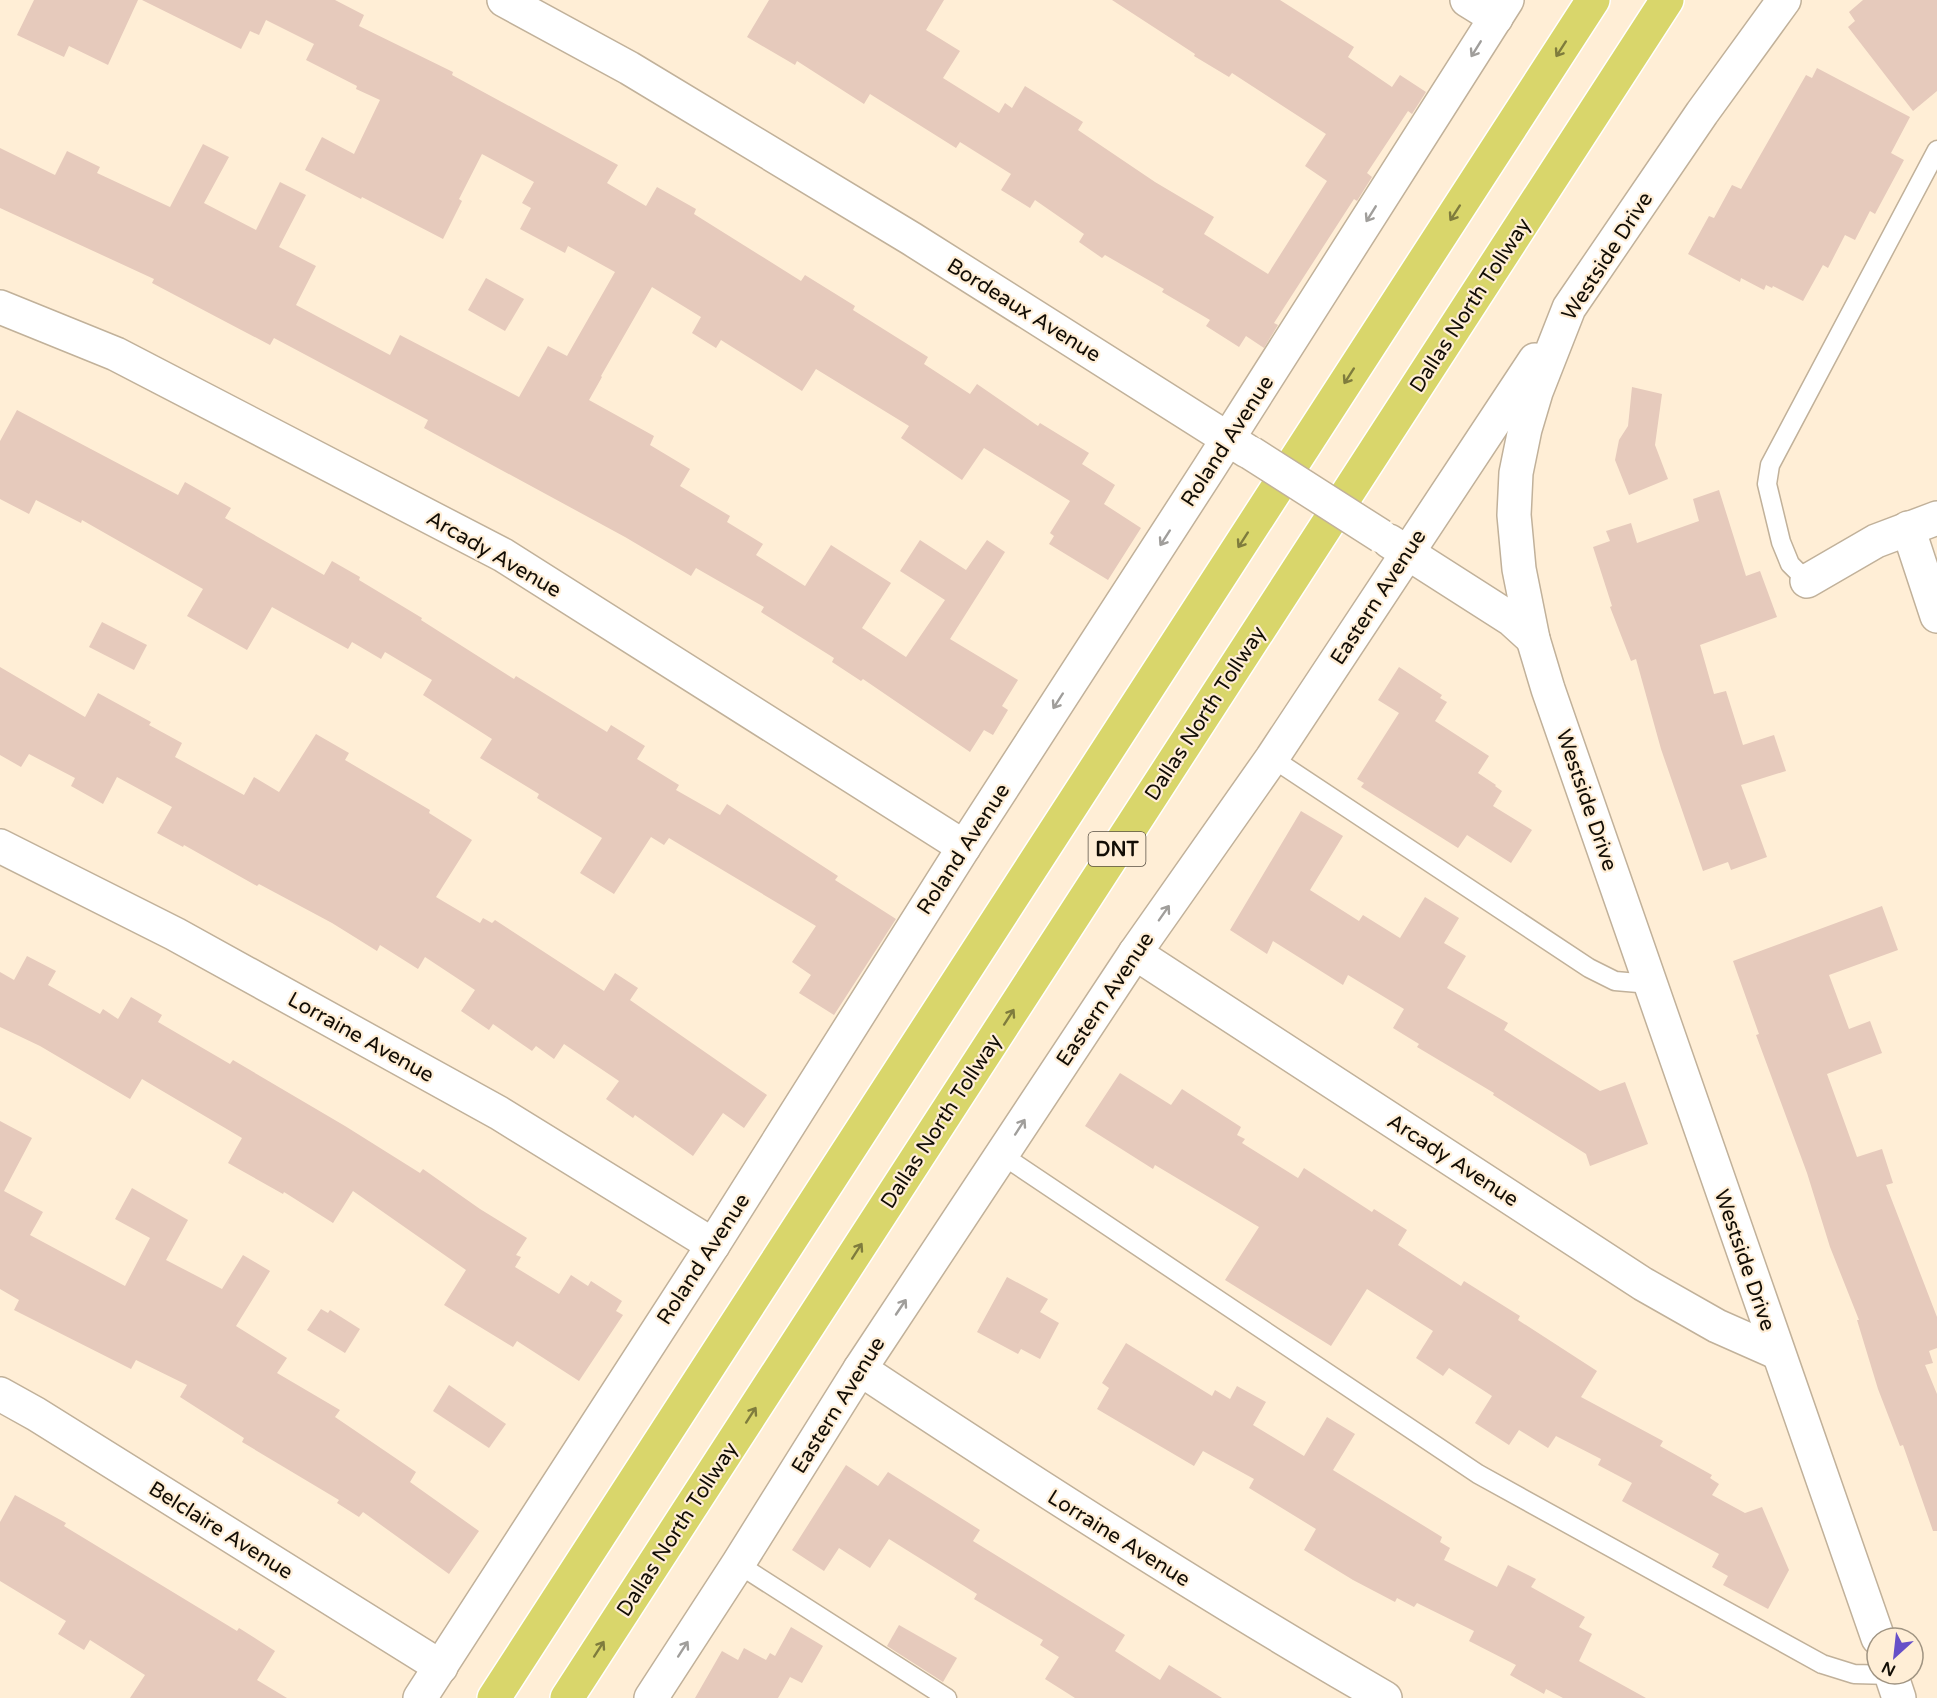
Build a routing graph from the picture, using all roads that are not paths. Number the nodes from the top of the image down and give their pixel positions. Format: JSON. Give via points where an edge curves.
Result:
{"nodes":[{"id":1,"x":504,"y":0,"type":"edge"},
{"id":2,"x":1467,"y":0,"type":"edge"},
{"id":3,"x":1593,"y":0,"type":"edge"},
{"id":4,"x":1667,"y":0,"type":"edge"},
{"id":5,"x":1784,"y":0,"type":"edge"},
{"id":6,"x":1501,"y":9,"type":"edge"},
{"id":7,"x":1937,"y":150,"type":"edge"},
{"id":8,"x":0,"y":307,"type":"edge"},
{"id":9,"x":1569,"y":308,"type":"junction"},
{"id":10,"x":1240,"y":446,"type":"junction"},
{"id":11,"x":1922,"y":523,"type":"edge"},
{"id":12,"x":1394,"y":545,"type":"junction"},
{"id":13,"x":1807,"y":581,"type":"joint"},
{"id":14,"x":1937,"y":616,"type":"edge"},
{"id":15,"x":1533,"y":639,"type":"junction"},
{"id":16,"x":1272,"y":758,"type":"junction"},
{"id":17,"x":0,"y":846,"type":"edge"},
{"id":18,"x":964,"y":847,"type":"junction"},
{"id":19,"x":1136,"y":953,"type":"junction"},
{"id":20,"x":1650,"y":984,"type":"junction"},
{"id":21,"x":1002,"y":1155,"type":"junction"},
{"id":22,"x":713,"y":1245,"type":"junction"},
{"id":23,"x":1778,"y":1353,"type":"junction"},
{"id":24,"x":860,"y":1369,"type":"junction"},
{"id":25,"x":0,"y":1394,"type":"edge"},
{"id":26,"x":738,"y":1564,"type":"junction"},
{"id":27,"x":1874,"y":1626,"type":"edge"},
{"id":28,"x":441,"y":1667,"type":"junction"},
{"id":29,"x":1865,"y":1676,"type":"edge"},
{"id":30,"x":420,"y":1698,"type":"edge"},
{"id":31,"x":494,"y":1698,"type":"edge"},
{"id":32,"x":567,"y":1698,"type":"edge"},
{"id":33,"x":651,"y":1698,"type":"edge"},
{"id":34,"x":947,"y":1698,"type":"edge"},
{"id":35,"x":1385,"y":1698,"type":"edge"}],
"edges":[{"from":1,"to":10,"type":"street","name":"Bordeaux Avenue","via":[[629,68]]},
{"from":2,"to":6,"type":"street"},
{"from":3,"to":31,"type":"highway","number":"DNT","one_way":true},
{"from":32,"to":4,"type":"highway","name":"Dallas North Tollway","number":"DNT","one_way":true},
{"from":5,"to":9,"type":"street","name":"Westside Drive"},
{"from":6,"to":10,"type":"street","name":"Roland Avenue","one_way":true},
{"from":7,"to":13,"type":"lane","via":[[1770,465],[1767,484],[1781,542],[1790,564]]},
{"from":8,"to":18,"type":"street","name":"Arcady Avenue","via":[[116,354],[503,555]]},
{"from":9,"to":12,"type":"street","name":"Eastern Avenue"},
{"from":9,"to":15,"type":"street","name":"Westside Drive","via":[[1536,392],[1516,473],[1518,558]]},
{"from":10,"to":12,"type":"street","name":"Bordeaux Avenue","bridge":true},
{"from":10,"to":18,"type":"street","name":"Roland Avenue","one_way":true},
{"from":11,"to":13,"type":"street","via":[[1875,541]]},
{"from":11,"to":14,"type":"street"},
{"from":12,"to":15,"type":"street","name":"Bordeaux Avenue","via":[[1511,619]]},
{"from":12,"to":16,"type":"street","name":"Eastern Avenue"},
{"from":15,"to":20,"type":"street","name":"Westside Drive"},
{"from":19,"to":16,"type":"street","name":"Eastern Avenue","one_way":true},
{"from":16,"to":20,"type":"lane","via":[[1589,968],[1615,981]]},
{"from":17,"to":22,"type":"street","name":"Lorraine Avenue","via":[[175,934],[499,1113]]},
{"from":18,"to":22,"type":"street","name":"Roland Avenue"},
{"from":21,"to":19,"type":"street","name":"Eastern Avenue","one_way":true},
{"from":19,"to":23,"type":"street","name":"Arcady Avenue","via":[[1643,1284],[1717,1326]]},
{"from":20,"to":23,"type":"street","name":"Westside Drive"},
{"from":24,"to":21,"type":"street","name":"Eastern Avenue","one_way":true},
{"from":21,"to":29,"type":"lane","via":[[1478,1474],[1822,1664]]},
{"from":22,"to":28,"type":"street","name":"Roland Avenue"},
{"from":23,"to":27,"type":"street","name":"Westside Drive"},
{"from":24,"to":26,"type":"street","name":"Eastern Avenue"},
{"from":24,"to":35,"type":"street","name":"Lorraine Avenue","via":[[1044,1492]]},
{"from":25,"to":28,"type":"street","name":"Belclaire Avenue"},
{"from":33,"to":26,"type":"street","name":"Eastern Avenue","one_way":true},
{"from":26,"to":34,"type":"lane"},
{"from":28,"to":30,"type":"street","name":"Roland Avenue"}]}
